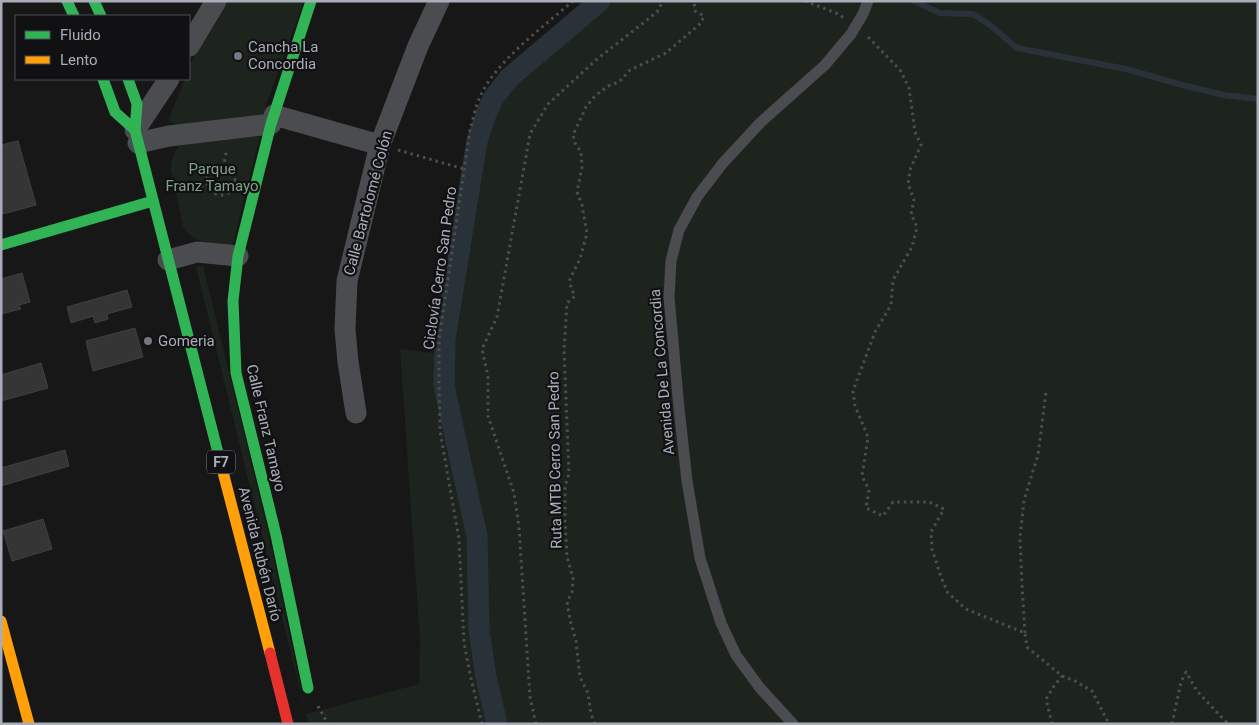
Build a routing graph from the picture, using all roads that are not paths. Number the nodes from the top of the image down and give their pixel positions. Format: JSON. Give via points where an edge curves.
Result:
{"nodes":[{"id":1,"x":68,"y":1,"type":"edge"},
{"id":2,"x":94,"y":1,"type":"edge"},
{"id":3,"x":216,"y":1,"type":"edge"},
{"id":4,"x":311,"y":1,"type":"edge"},
{"id":5,"x":439,"y":1,"type":"edge"},
{"id":6,"x":868,"y":1,"type":"edge"},
{"id":7,"x":74,"y":15,"type":"edge"},
{"id":8,"x":101,"y":15,"type":"edge"},
{"id":9,"x":190,"y":44,"type":"edge"},
{"id":10,"x":103,"y":80,"type":"edge"},
{"id":11,"x":128,"y":80,"type":"edge"},
{"id":12,"x":168,"y":80,"type":"edge"},
{"id":13,"x":273,"y":120,"type":"junction"},
{"id":14,"x":136,"y":137,"type":"junction"},
{"id":15,"x":380,"y":145,"type":"junction"},
{"id":16,"x":153,"y":201,"type":"junction"},
{"id":17,"x":1,"y":245,"type":"edge"},
{"id":18,"x":238,"y":256,"type":"junction"},
{"id":19,"x":168,"y":260,"type":"junction"},
{"id":20,"x":356,"y":413,"type":"dead end"},
{"id":21,"x":1,"y":621,"type":"edge"},
{"id":22,"x":308,"y":688,"type":"dead end"},
{"id":23,"x":29,"y":724,"type":"edge"},
{"id":24,"x":288,"y":724,"type":"edge"},
{"id":25,"x":793,"y":724,"type":"edge"}],
"edges":[{"from":1,"to":7,"type":"main road"},
{"from":2,"to":8,"type":"main road"},
{"from":3,"to":9,"type":"street"},
{"from":4,"to":13,"type":"main road","name":"Calle Franz Tamayo"},
{"from":5,"to":15,"type":"street","name":"Calle Bartolomé Colón"},
{"from":6,"to":25,"type":"lane","name":"Avenida De La Concordia","via":[[851,34],[825,65],[760,123],[697,197],[679,230],[671,261],[669,297],[678,408],[700,558],[736,655],[760,688]]},
{"from":10,"to":14,"type":"main road","via":[[115,112]]},
{"from":11,"to":14,"type":"main road","name":"Avenida Rubén Darío","number":"F7","via":[[138,104]]},
{"from":12,"to":14,"type":"street"},
{"from":13,"to":14,"type":"street","via":[[169,136]]},
{"from":13,"to":15,"type":"street"},
{"from":13,"to":18,"type":"main road","name":"Calle Franz Tamayo"},
{"from":14,"to":16,"type":"main road","name":"Avenida Rubén Darío","number":"F7"},
{"from":15,"to":20,"type":"street","name":"Calle Bartolomé Colón","via":[[346,280],[345,329]]},
{"from":16,"to":17,"type":"main road"},
{"from":16,"to":19,"type":"main road","name":"Avenida Rubén Darío","number":"F7"},
{"from":18,"to":19,"type":"street","via":[[196,252]]},
{"from":18,"to":22,"type":"main road","name":"Calle Franz Tamayo","via":[[233,301],[236,373],[276,534]]},
{"from":19,"to":24,"type":"main road","name":"Avenida Rubén Darío","number":"F7"},
{"from":21,"to":23,"type":"main road"}]}
